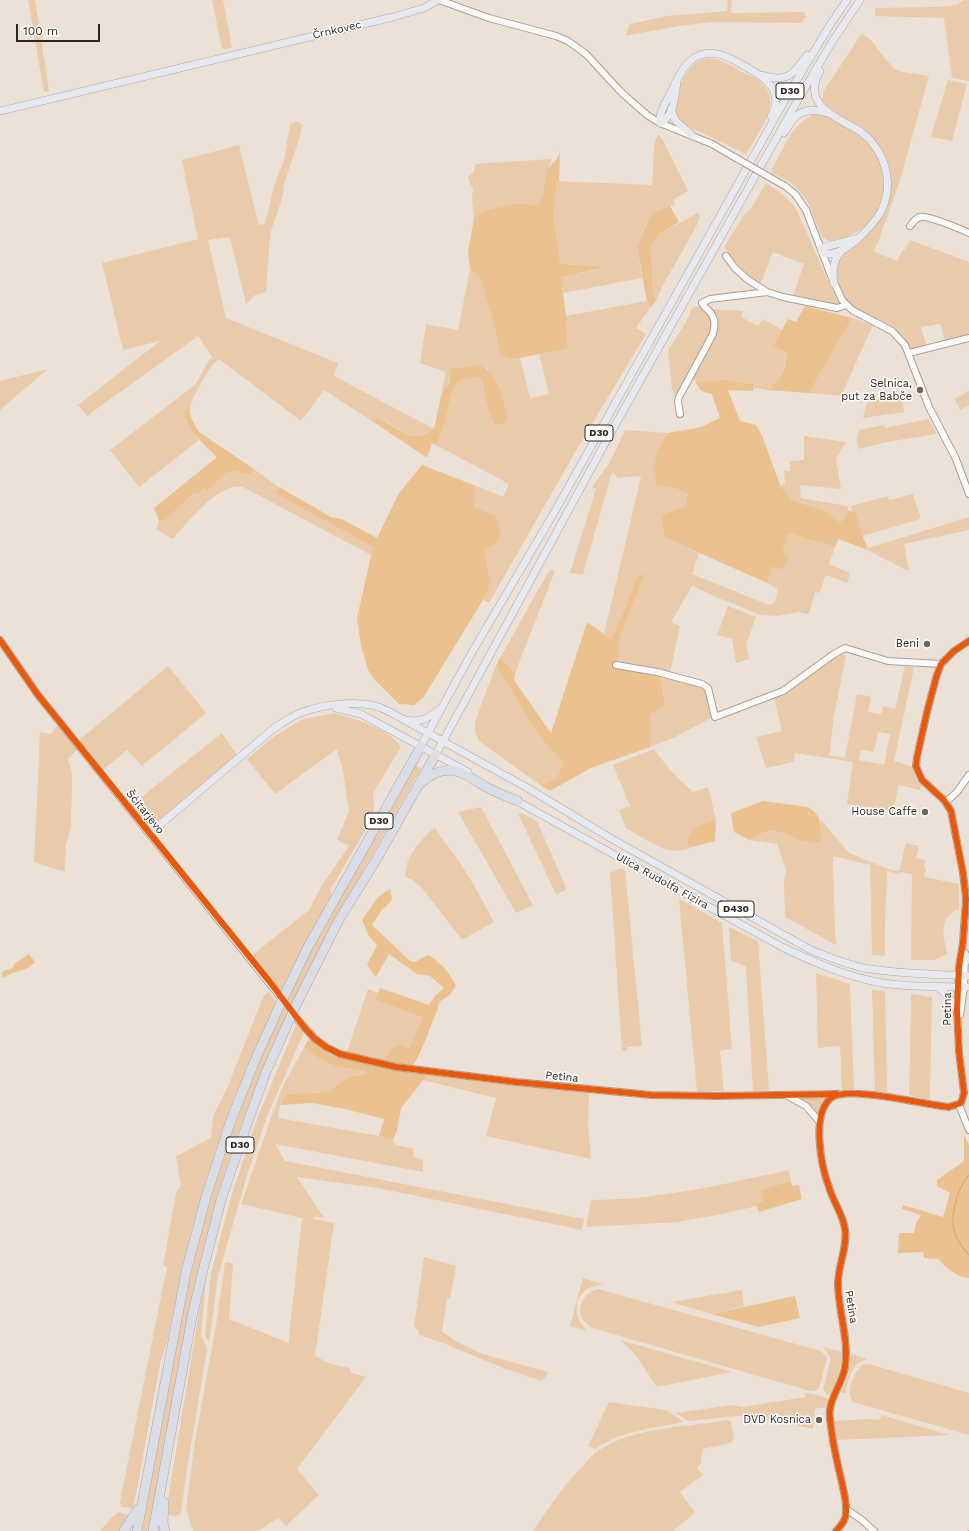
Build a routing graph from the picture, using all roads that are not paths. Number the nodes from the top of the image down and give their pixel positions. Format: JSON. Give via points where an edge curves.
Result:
{"nodes":[{"id":1,"x":438,"y":0,"type":"edge"},
{"id":2,"x":847,"y":0,"type":"edge"},
{"id":3,"x":860,"y":0,"type":"edge"},
{"id":4,"x":818,"y":44,"type":"junction"},
{"id":5,"x":826,"y":52,"type":"junction"},
{"id":6,"x":755,"y":72,"type":"junction"},
{"id":7,"x":677,"y":82,"type":"junction"},
{"id":8,"x":671,"y":109,"type":"junction"},
{"id":9,"x":0,"y":111,"type":"edge"},
{"id":10,"x":831,"y":115,"type":"junction"},
{"id":11,"x":660,"y":123,"type":"junction"},
{"id":12,"x":692,"y":136,"type":"junction"},
{"id":13,"x":764,"y":139,"type":"junction"},
{"id":14,"x":775,"y":141,"type":"junction"},
{"id":15,"x":910,"y":226,"type":"dead end"},
{"id":16,"x":969,"y":233,"type":"edge"},
{"id":17,"x":857,"y":239,"type":"junction"},
{"id":18,"x":821,"y":250,"type":"junction"},
{"id":19,"x":841,"y":250,"type":"junction"},
{"id":20,"x":726,"y":256,"type":"dead end"},
{"id":21,"x":834,"y":284,"type":"junction"},
{"id":22,"x":767,"y":292,"type":"junction"},
{"id":23,"x":847,"y":305,"type":"junction"},
{"id":24,"x":969,"y":338,"type":"edge"},
{"id":25,"x":909,"y":353,"type":"junction"},
{"id":26,"x":680,"y":414,"type":"dead end"},
{"id":27,"x":969,"y":494,"type":"edge"},
{"id":28,"x":0,"y":640,"type":"edge"},
{"id":29,"x":969,"y":641,"type":"edge"},
{"id":30,"x":941,"y":664,"type":"junction"},
{"id":31,"x":616,"y":665,"type":"dead end"},
{"id":32,"x":324,"y":707,"type":"junction"},
{"id":33,"x":442,"y":708,"type":"junction"},
{"id":34,"x":401,"y":719,"type":"junction"},
{"id":35,"x":428,"y":734,"type":"junction"},
{"id":36,"x":442,"y":742,"type":"junction"},
{"id":37,"x":421,"y":746,"type":"junction"},
{"id":38,"x":436,"y":754,"type":"junction"},
{"id":39,"x":969,"y":775,"type":"edge"},
{"id":40,"x":417,"y":786,"type":"junction"},
{"id":41,"x":518,"y":801,"type":"junction"},
{"id":42,"x":946,"y":802,"type":"junction"},
{"id":43,"x":150,"y":833,"type":"junction"},
{"id":44,"x":964,"y":942,"type":"junction"},
{"id":45,"x":967,"y":957,"type":"edge"},
{"id":46,"x":964,"y":975,"type":"edge"},
{"id":47,"x":935,"y":986,"type":"junction"},
{"id":48,"x":964,"y":987,"type":"edge"},
{"id":49,"x":278,"y":994,"type":"tunnel mouth"},
{"id":50,"x":957,"y":1010,"type":"junction"},
{"id":51,"x":298,"y":1020,"type":"tunnel mouth"},
{"id":52,"x":958,"y":1025,"type":"junction"},
{"id":53,"x":785,"y":1094,"type":"junction"},
{"id":54,"x":841,"y":1094,"type":"junction"},
{"id":55,"x":959,"y":1104,"type":"junction"},
{"id":56,"x":819,"y":1121,"type":"junction"},
{"id":57,"x":969,"y":1130,"type":"edge"},
{"id":58,"x":192,"y":1317,"type":"junction"},
{"id":59,"x":142,"y":1503,"type":"junction"},
{"id":60,"x":846,"y":1509,"type":"junction"},
{"id":61,"x":124,"y":1531,"type":"edge"},
{"id":62,"x":137,"y":1531,"type":"edge"},
{"id":63,"x":154,"y":1531,"type":"edge"},
{"id":64,"x":165,"y":1531,"type":"edge"},
{"id":65,"x":836,"y":1531,"type":"edge"},
{"id":66,"x":874,"y":1531,"type":"edge"}],
"edges":[{"from":1,"to":9,"type":"main road","name":"Črnkovec","via":[[411,12]]},
{"from":1,"to":11,"type":"street","via":[[568,41],[586,54],[640,110]]},
{"from":2,"to":4,"type":"main road","number":"D30"},
{"from":3,"to":5,"type":"main road","number":"D30"},
{"from":4,"to":6,"type":"main road","via":[[787,77],[777,79]]},
{"from":4,"to":13,"type":"main road","number":"D30"},
{"from":5,"to":10,"type":"main road","via":[[814,83],[814,91],[818,102]]},
{"from":5,"to":14,"type":"main road","number":"D30"},
{"from":6,"to":7,"type":"main road","via":[[727,56],[708,53],[690,61]]},
{"from":6,"to":13,"type":"main road","via":[[769,83],[776,99]]},
{"from":7,"to":8,"type":"main road"},
{"from":7,"to":11,"type":"main road","via":[[660,116]]},
{"from":8,"to":11,"type":"main road","via":[[667,118]]},
{"from":8,"to":12,"type":"main road","via":[[675,120]]},
{"from":10,"to":14,"type":"main road","via":[[817,110],[803,112],[794,118],[786,131]]},
{"from":10,"to":17,"type":"main road","via":[[869,140],[882,158],[886,172],[887,192],[883,209],[869,229]]},
{"from":11,"to":12,"type":"street"},
{"from":12,"to":18,"type":"street","bridge":true,"via":[[712,144],[795,194],[806,210]]},
{"from":13,"to":33,"type":"main road","number":"D30"},
{"from":14,"to":36,"type":"main road","number":"D30","via":[[600,451]]},
{"from":15,"to":16,"type":"street","via":[[922,216]]},
{"from":17,"to":18,"type":"main road"},
{"from":17,"to":19,"type":"main road"},
{"from":18,"to":19,"type":"main road","via":[[825,254]]},
{"from":18,"to":21,"type":"street"},
{"from":19,"to":21,"type":"main road","via":[[834,262]]},
{"from":20,"to":22,"type":"street","via":[[735,268]]},
{"from":21,"to":23,"type":"street"},
{"from":22,"to":23,"type":"street","via":[[837,308]]},
{"from":22,"to":26,"type":"street","via":[[710,299],[702,303],[712,315],[715,326],[679,397]]},
{"from":23,"to":25,"type":"street","via":[[892,331]]},
{"from":24,"to":25,"type":"street"},
{"from":25,"to":27,"type":"street","via":[[929,407],[956,459]]},
{"from":28,"to":43,"type":"street","name":"Šćitarjevo","via":[[38,695]]},
{"from":29,"to":30,"type":"street"},
{"from":30,"to":31,"type":"street","via":[[888,661],[845,648],[783,691],[715,717],[708,688],[702,684],[657,672]]},
{"from":30,"to":42,"type":"street","via":[[928,706],[916,766],[919,777]]},
{"from":32,"to":34,"type":"main road","name":"Ulica Rudolfa Fizira","via":[[375,705]]},
{"from":32,"to":37,"type":"main road","name":"Ulica Rudolfa Fizira","via":[[361,714]]},
{"from":32,"to":43,"type":"main road","via":[[301,713],[273,729]]},
{"from":33,"to":34,"type":"main road","via":[[422,720]]},
{"from":33,"to":35,"type":"main road","number":"D30"},
{"from":34,"to":35,"type":"main road","name":"Ulica Rudolfa Fizira"},
{"from":35,"to":36,"type":"main road","name":"Ulica Rudolfa Fizira"},
{"from":35,"to":37,"type":"main road","number":"D30"},
{"from":36,"to":38,"type":"main road","number":"D30"},
{"from":36,"to":46,"type":"main road","name":"Ulica Rudolfa Fizira","number":"D430","via":[[526,787],[612,839],[811,950],[863,968]]},
{"from":37,"to":38,"type":"main road","name":"Ulica Rudolfa Fizira"},
{"from":37,"to":59,"type":"highway","number":"D30","via":[[302,961],[265,1037],[230,1123],[206,1197],[186,1272]]},
{"from":38,"to":40,"type":"highway","number":"D30"},
{"from":38,"to":41,"type":"main road","name":"Ulica Rudolfa Fizira","number":"D430"},
{"from":39,"to":42,"type":"street"},
{"from":40,"to":41,"type":"highway","via":[[435,773],[453,770]]},
{"from":40,"to":58,"type":"highway","number":"D30","via":[[339,920],[266,1072],[221,1200]]},
{"from":41,"to":47,"type":"main road","name":"Ulica Rudolfa Fizira","number":"D430","via":[[784,948],[823,966],[880,982]]},
{"from":42,"to":44,"type":"street","name":"Petina","via":[[951,811],[966,899]]},
{"from":43,"to":49,"type":"street","name":"Šćitarjevo"},
{"from":44,"to":45,"type":"street","name":"Petina"},
{"from":44,"to":46,"type":"street","name":"Petina","via":[[959,962]]},
{"from":45,"to":46,"type":"street","name":"Petina"},
{"from":46,"to":48,"type":"street","name":"Petina"},
{"from":47,"to":48,"type":"main road","name":"Ulica Rudolfa Fizira","number":"D430"},
{"from":47,"to":50,"type":"main road","via":[[952,1000]]},
{"from":48,"to":50,"type":"street","name":"Petina"},
{"from":48,"to":52,"type":"street","name":"Petina"},
{"from":50,"to":52,"type":"street","name":"Petina"},
{"from":51,"to":53,"type":"street","name":"Petina","via":[[314,1038],[340,1054],[396,1067],[651,1095]]},
{"from":52,"to":55,"type":"street","name":"Petina","via":[[964,1093]]},
{"from":53,"to":54,"type":"street","name":"Petina"},
{"from":53,"to":56,"type":"street","name":"Petina","via":[[806,1106]]},
{"from":54,"to":55,"type":"street","name":"Petina","via":[[949,1107]]},
{"from":54,"to":56,"type":"street","name":"Petina","via":[[832,1097],[824,1105]]},
{"from":55,"to":57,"type":"street"},
{"from":56,"to":60,"type":"street","name":"Petina","via":[[819,1137],[827,1181],[845,1230],[838,1286],[846,1340],[845,1367],[830,1413]]},
{"from":58,"to":63,"type":"highway","number":"D30"},
{"from":58,"to":64,"type":"highway","via":[[194,1324],[189,1361],[164,1496]]},
{"from":59,"to":61,"type":"highway"},
{"from":59,"to":62,"type":"highway","number":"D30"},
{"from":60,"to":65,"type":"street","via":[[844,1522]]},
{"from":60,"to":66,"type":"street"}]}
